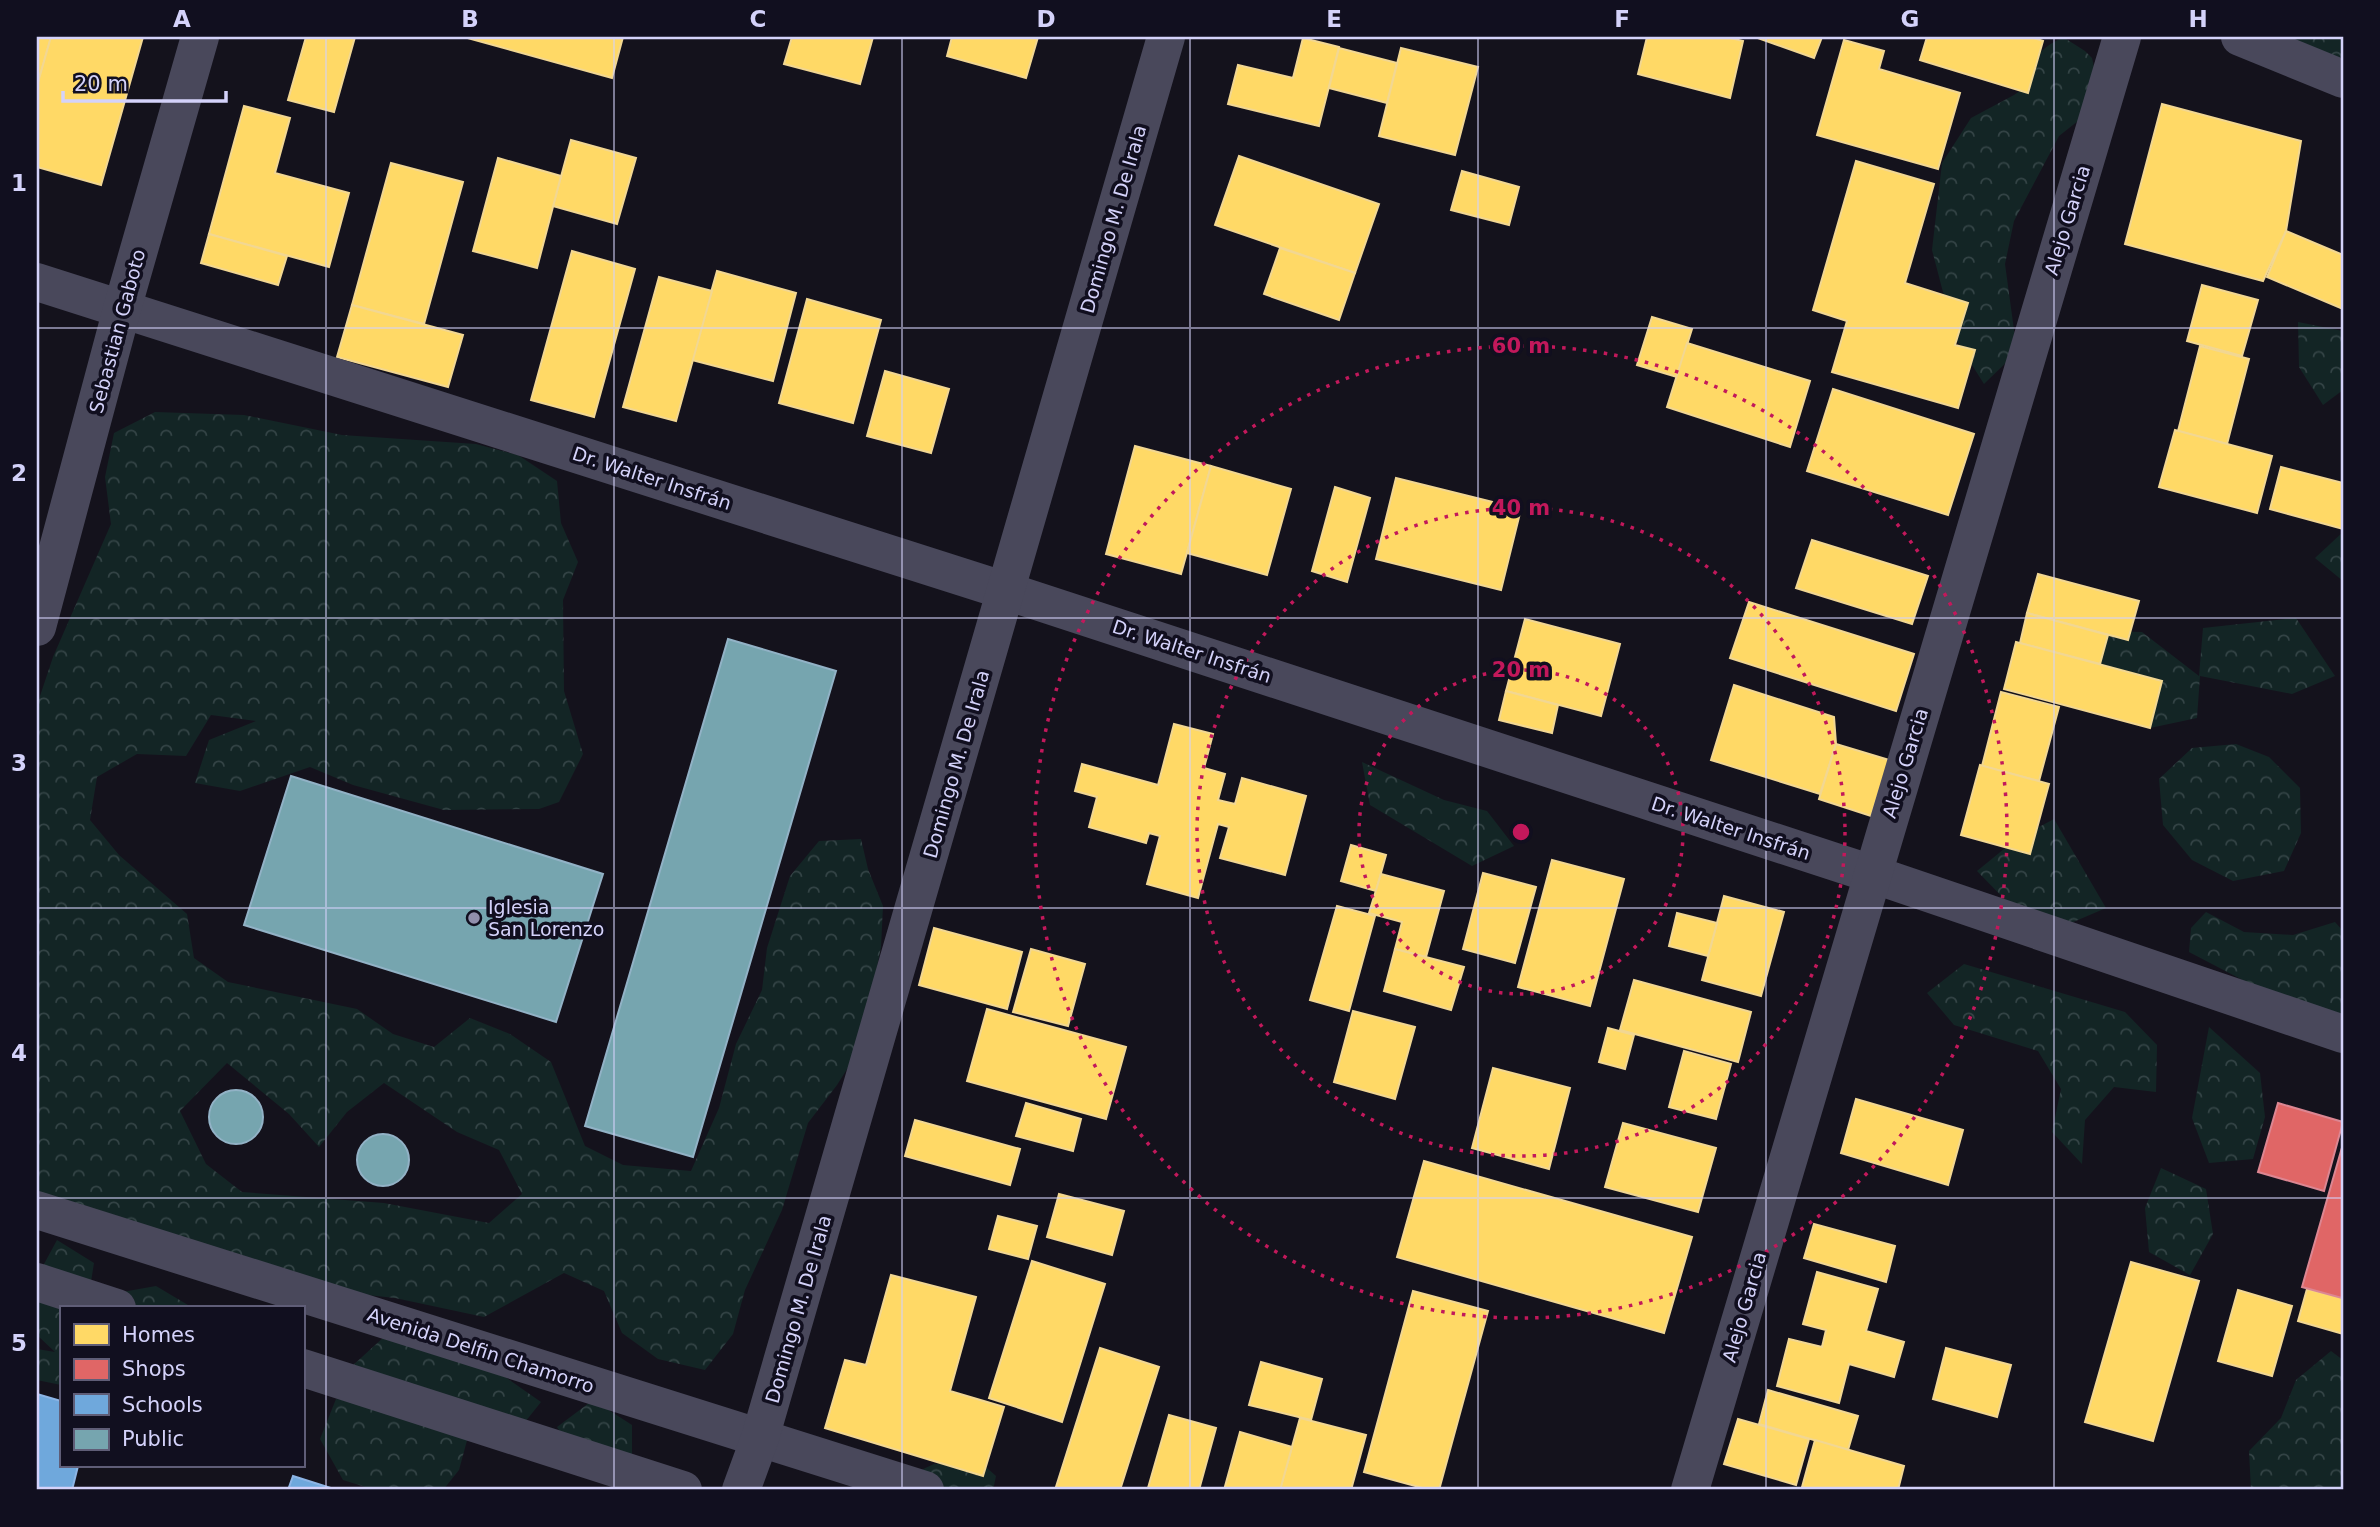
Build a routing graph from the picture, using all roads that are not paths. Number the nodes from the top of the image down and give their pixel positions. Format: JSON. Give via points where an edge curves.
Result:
{"nodes":[{"id":1,"x":200,"y":37,"type":"edge"},
{"id":2,"x":1166,"y":37,"type":"edge"},
{"id":3,"x":2122,"y":37,"type":"edge"},
{"id":4,"x":2240,"y":37,"type":"edge"},
{"id":5,"x":2343,"y":79,"type":"edge"},
{"id":6,"x":37,"y":282,"type":"edge"},
{"id":7,"x":122,"y":309,"type":"junction"},
{"id":8,"x":1006,"y":591,"type":"junction"},
{"id":9,"x":37,"y":627,"type":"edge"},
{"id":10,"x":1872,"y":874,"type":"junction"},
{"id":11,"x":2343,"y":1034,"type":"edge"},
{"id":12,"x":37,"y":1210,"type":"edge"},
{"id":13,"x":37,"y":1282,"type":"edge"},
{"id":14,"x":111,"y":1306,"type":"edge"},
{"id":15,"x":304,"y":1368,"type":"edge"},
{"id":16,"x":760,"y":1438,"type":"junction"},
{"id":17,"x":683,"y":1490,"type":"edge"},
{"id":18,"x":741,"y":1490,"type":"edge"},
{"id":19,"x":925,"y":1490,"type":"edge"},
{"id":20,"x":1690,"y":1490,"type":"edge"}],
"edges":[{"from":1,"to":7,"type":"street","name":"Sebastian Gaboto"},
{"from":2,"to":8,"type":"street","name":"Domingo M. De Irala"},
{"from":3,"to":10,"type":"street","name":"Alejo Garcia"},
{"from":4,"to":5,"type":"street"},
{"from":6,"to":7,"type":"street","name":"Dr. Walter Insfrán"},
{"from":7,"to":8,"type":"street","name":"Dr. Walter Insfrán"},
{"from":7,"to":9,"type":"street","name":"Sebastian Gaboto"},
{"from":8,"to":10,"type":"street","name":"Dr. Walter Insfrán"},
{"from":8,"to":16,"type":"street","name":"Domingo M. De Irala"},
{"from":10,"to":11,"type":"street","name":"Dr. Walter Insfrán"},
{"from":10,"to":20,"type":"street","name":"Alejo Garcia"},
{"from":12,"to":16,"type":"street","name":"Avenida Delfin Chamorro"},
{"from":13,"to":14,"type":"street"},
{"from":15,"to":17,"type":"street"},
{"from":16,"to":18,"type":"street","name":"Domingo M. De Irala"},
{"from":16,"to":19,"type":"street","name":"Avenida Delfin Chamorro"}]}
